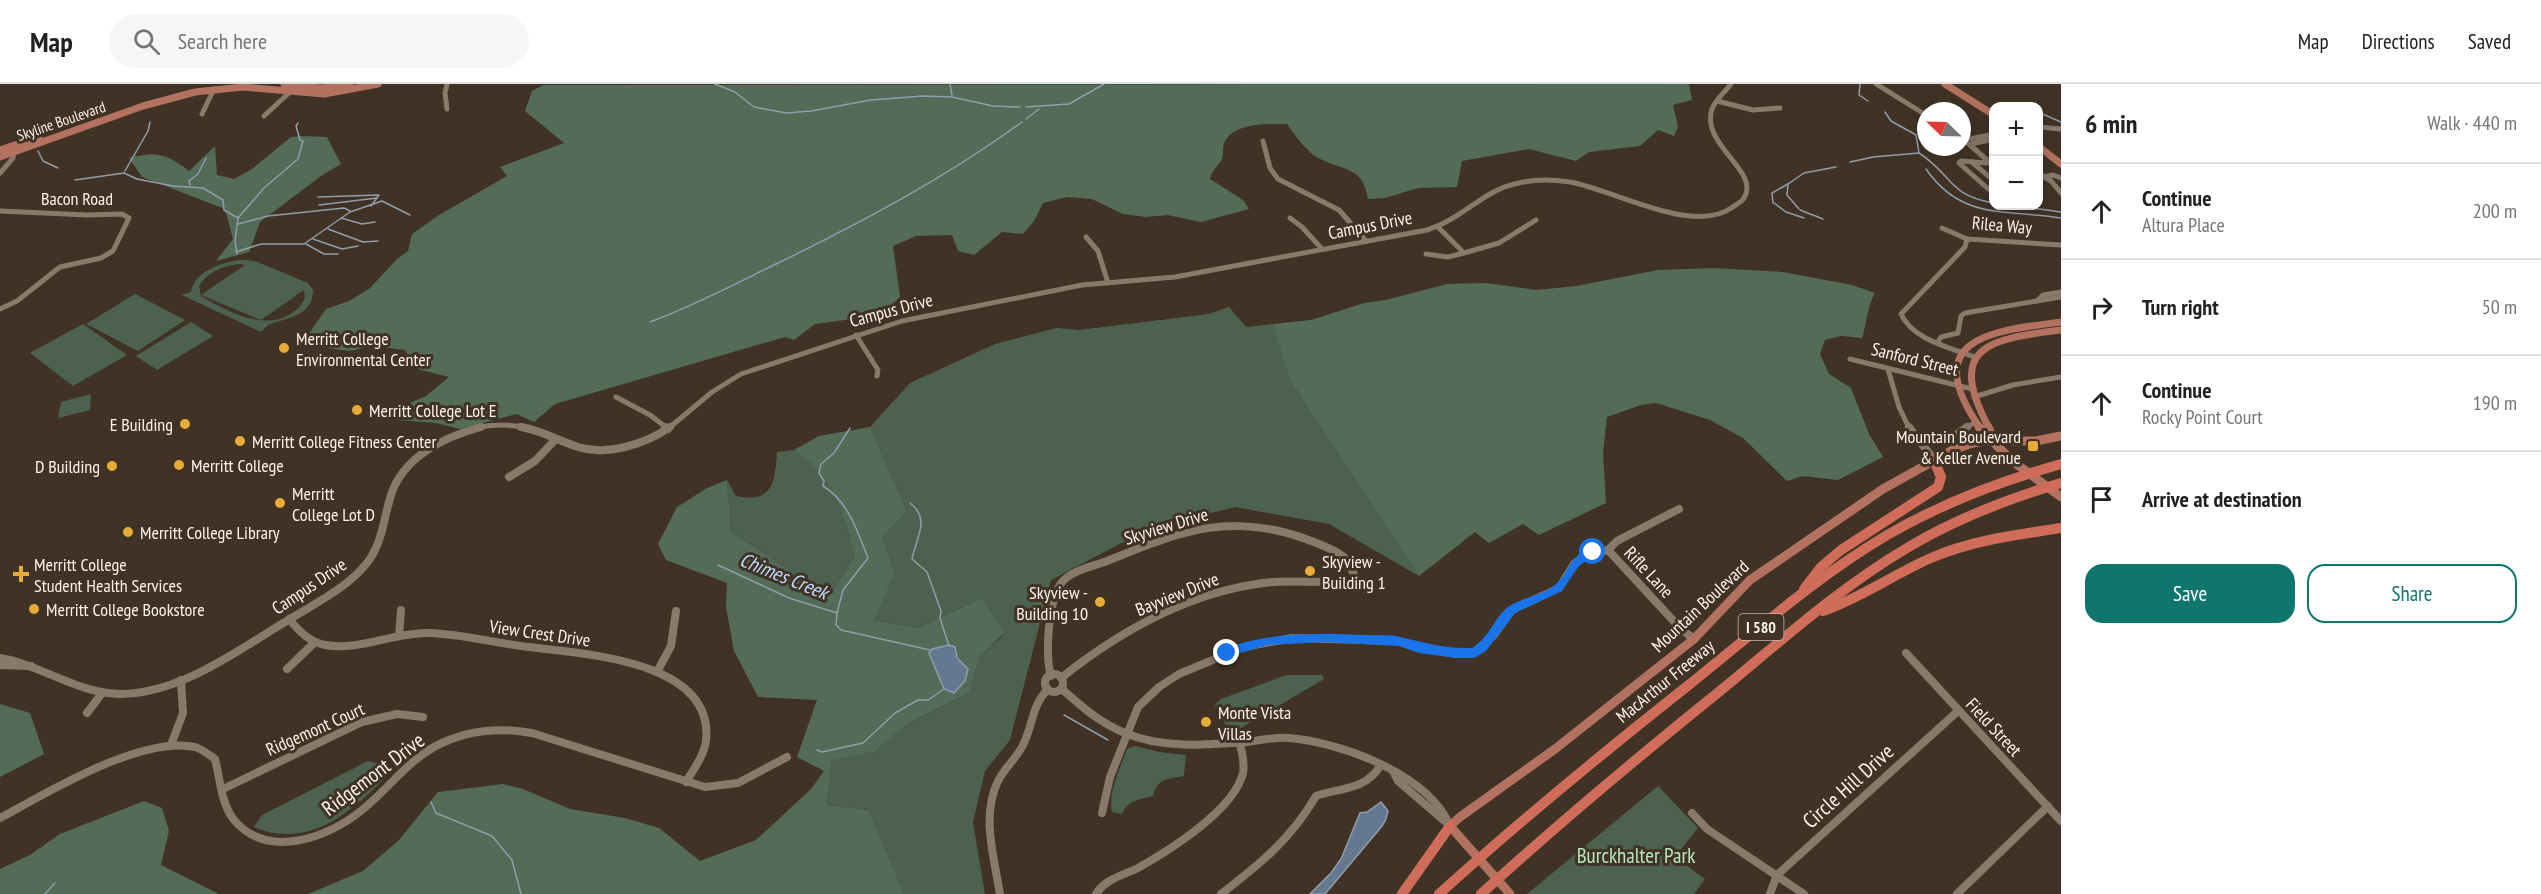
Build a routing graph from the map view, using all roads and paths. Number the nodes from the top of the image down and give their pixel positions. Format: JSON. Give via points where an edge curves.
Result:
{"nodes":[{"id":1,"x":284,"y":84,"type":"edge"},
{"id":2,"x":356,"y":84,"type":"edge"},
{"id":3,"x":378,"y":84,"type":"edge"},
{"id":4,"x":447,"y":84,"type":"edge"},
{"id":5,"x":1731,"y":84,"type":"edge"},
{"id":6,"x":1876,"y":84,"type":"edge"},
{"id":7,"x":1945,"y":84,"type":"edge"},
{"id":8,"x":1953,"y":84,"type":"edge"},
{"id":9,"x":198,"y":85,"type":"edge"},
{"id":10,"x":211,"y":86,"type":"edge"},
{"id":11,"x":290,"y":92,"type":"junction"},
{"id":12,"x":1717,"y":101,"type":"junction"},
{"id":13,"x":1989,"y":107,"type":"edge"},
{"id":14,"x":1780,"y":108,"type":"dead end"},
{"id":15,"x":447,"y":109,"type":"dead end"},
{"id":16,"x":1917,"y":109,"type":"edge"},
{"id":17,"x":1989,"y":112,"type":"edge"},
{"id":18,"x":202,"y":114,"type":"dead end"},
{"id":19,"x":264,"y":116,"type":"dead end"},
{"id":20,"x":2043,"y":128,"type":"edge"},
{"id":21,"x":2061,"y":131,"type":"edge"},
{"id":22,"x":2043,"y":132,"type":"edge"},
{"id":23,"x":1989,"y":137,"type":"edge"},
{"id":24,"x":1971,"y":140,"type":"edge"},
{"id":25,"x":1263,"y":141,"type":"dead end"},
{"id":26,"x":2043,"y":143,"type":"edge"},
{"id":27,"x":1971,"y":145,"type":"edge"},
{"id":28,"x":0,"y":150,"type":"edge"},
{"id":29,"x":2043,"y":150,"type":"edge"},
{"id":30,"x":14,"y":152,"type":"junction"},
{"id":31,"x":2061,"y":156,"type":"edge"},
{"id":32,"x":0,"y":157,"type":"edge"},
{"id":33,"x":1989,"y":161,"type":"edge"},
{"id":34,"x":1972,"y":162,"type":"junction"},
{"id":35,"x":1989,"y":162,"type":"edge"},
{"id":36,"x":2061,"y":164,"type":"edge"},
{"id":37,"x":0,"y":173,"type":"edge"},
{"id":38,"x":1989,"y":177,"type":"edge"},
{"id":39,"x":2044,"y":177,"type":"joint"},
{"id":40,"x":2061,"y":178,"type":"edge"},
{"id":41,"x":1989,"y":190,"type":"edge"},
{"id":42,"x":2061,"y":193,"type":"edge"},
{"id":43,"x":0,"y":211,"type":"edge"},
{"id":44,"x":1290,"y":218,"type":"dead end"},
{"id":45,"x":1536,"y":220,"type":"dead end"},
{"id":46,"x":1438,"y":227,"type":"junction"},
{"id":47,"x":1942,"y":228,"type":"dead end"},
{"id":48,"x":1086,"y":237,"type":"dead end"},
{"id":49,"x":1967,"y":239,"type":"junction"},
{"id":50,"x":1366,"y":241,"type":"junction"},
{"id":51,"x":2061,"y":245,"type":"edge"},
{"id":52,"x":1322,"y":249,"type":"junction"},
{"id":53,"x":1426,"y":254,"type":"dead end"},
{"id":54,"x":1464,"y":254,"type":"junction"},
{"id":55,"x":1108,"y":283,"type":"junction"},
{"id":56,"x":2061,"y":292,"type":"edge"},
{"id":57,"x":2061,"y":297,"type":"edge"},
{"id":58,"x":2037,"y":301,"type":"junction"},
{"id":59,"x":0,"y":309,"type":"edge"},
{"id":60,"x":2061,"y":322,"type":"edge"},
{"id":61,"x":2061,"y":330,"type":"edge"},
{"id":62,"x":856,"y":335,"type":"junction"},
{"id":63,"x":1938,"y":342,"type":"junction"},
{"id":64,"x":1963,"y":352,"type":"junction"},
{"id":65,"x":1974,"y":357,"type":"junction"},
{"id":66,"x":1850,"y":359,"type":"dead end"},
{"id":67,"x":1888,"y":369,"type":"junction"},
{"id":68,"x":877,"y":376,"type":"dead end"},
{"id":69,"x":2061,"y":376,"type":"edge"},
{"id":70,"x":1959,"y":385,"type":"junction"},
{"id":71,"x":1973,"y":393,"type":"junction"},
{"id":72,"x":616,"y":397,"type":"dead end"},
{"id":73,"x":1975,"y":423,"type":"junction"},
{"id":74,"x":668,"y":429,"type":"junction"},
{"id":75,"x":2061,"y":436,"type":"edge"},
{"id":76,"x":555,"y":440,"type":"junction"},
{"id":77,"x":1994,"y":442,"type":"junction"},
{"id":78,"x":1955,"y":448,"type":"junction"},
{"id":79,"x":1935,"y":460,"type":"junction"},
{"id":80,"x":2061,"y":464,"type":"edge"},
{"id":81,"x":509,"y":477,"type":"dead end"},
{"id":82,"x":2061,"y":483,"type":"edge"},
{"id":83,"x":2061,"y":497,"type":"edge"},
{"id":84,"x":1679,"y":510,"type":"dead end"},
{"id":85,"x":2061,"y":528,"type":"edge"},
{"id":86,"x":1608,"y":550,"type":"junction"},
{"id":87,"x":1355,"y":583,"type":"joint"},
{"id":88,"x":1798,"y":598,"type":"junction"},
{"id":89,"x":401,"y":610,"type":"dead end"},
{"id":90,"x":676,"y":611,"type":"dead end"},
{"id":91,"x":1818,"y":612,"type":"junction"},
{"id":92,"x":289,"y":619,"type":"junction"},
{"id":93,"x":399,"y":636,"type":"junction"},
{"id":94,"x":1694,"y":639,"type":"junction"},
{"id":95,"x":314,"y":643,"type":"junction"},
{"id":96,"x":1906,"y":653,"type":"dead end"},
{"id":97,"x":0,"y":658,"type":"edge"},
{"id":98,"x":0,"y":664,"type":"edge"},
{"id":99,"x":34,"y":666,"type":"junction"},
{"id":100,"x":287,"y":669,"type":"dead end"},
{"id":101,"x":657,"y":672,"type":"junction"},
{"id":102,"x":1051,"y":676,"type":"junction"},
{"id":103,"x":1061,"y":678,"type":"junction"},
{"id":104,"x":181,"y":680,"type":"junction"},
{"id":105,"x":1048,"y":689,"type":"junction"},
{"id":106,"x":1062,"y":689,"type":"junction"},
{"id":107,"x":102,"y":693,"type":"junction"},
{"id":108,"x":1958,"y":711,"type":"junction"},
{"id":109,"x":87,"y":713,"type":"dead end"},
{"id":110,"x":423,"y":717,"type":"dead end"},
{"id":111,"x":1126,"y":734,"type":"junction"},
{"id":112,"x":1239,"y":741,"type":"junction"},
{"id":113,"x":171,"y":745,"type":"junction"},
{"id":114,"x":787,"y":757,"type":"dead end"},
{"id":115,"x":1380,"y":766,"type":"junction"},
{"id":116,"x":686,"y":782,"type":"junction"},
{"id":117,"x":223,"y":789,"type":"junction"},
{"id":118,"x":2048,"y":806,"type":"junction"},
{"id":119,"x":1102,"y":813,"type":"dead end"},
{"id":120,"x":1692,"y":813,"type":"dead end"},
{"id":121,"x":0,"y":818,"type":"edge"},
{"id":122,"x":2061,"y":821,"type":"edge"},
{"id":123,"x":1450,"y":826,"type":"junction"},
{"id":124,"x":1777,"y":875,"type":"junction"},
{"id":125,"x":1483,"y":892,"type":"edge"},
{"id":126,"x":1000,"y":894,"type":"edge"},
{"id":127,"x":1095,"y":894,"type":"edge"},
{"id":128,"x":1221,"y":894,"type":"edge"},
{"id":129,"x":1402,"y":894,"type":"edge"},
{"id":130,"x":1439,"y":894,"type":"edge"},
{"id":131,"x":1510,"y":894,"type":"edge"},
{"id":132,"x":1770,"y":894,"type":"edge"},
{"id":133,"x":1804,"y":894,"type":"edge"},
{"id":134,"x":1956,"y":894,"type":"edge"}],
"edges":[{"from":1,"to":2,"type":"main road","via":[[321,88]]},
{"from":3,"to":11,"type":"main road","name":"Skyline Boulevard","via":[[339,93]]},
{"from":4,"to":15,"type":"street"},
{"from":5,"to":12,"type":"street","name":"Campus Drive"},
{"from":6,"to":16,"type":"street"},
{"from":7,"to":17,"type":"main road"},
{"from":8,"to":13,"type":"main road"},
{"from":9,"to":10,"type":"main road","name":"Skyline Boulevard"},
{"from":9,"to":28,"type":"main road","name":"Skyline Boulevard"},
{"from":10,"to":11,"type":"main road","name":"Skyline Boulevard"},
{"from":10,"to":18,"type":"street"},
{"from":10,"to":30,"type":"main road","name":"Skyline Boulevard"},
{"from":11,"to":19,"type":"street"},
{"from":12,"to":14,"type":"street","via":[[1753,110]]},
{"from":12,"to":46,"type":"street","name":"Campus Drive","via":[[1710,119],[1713,135],[1748,187],[1744,200],[1732,209],[1708,215],[1681,214],[1585,185],[1539,181],[1500,189]]},
{"from":20,"to":21,"type":"street"},
{"from":21,"to":22,"type":"street"},
{"from":23,"to":24,"type":"street"},
{"from":25,"to":50,"type":"street","via":[[1270,168],[1278,179],[1339,210]]},
{"from":26,"to":31,"type":"main road"},
{"from":27,"to":33,"type":"street"},
{"from":29,"to":36,"type":"main road"},
{"from":30,"to":32,"type":"main road","name":"Skyline Boulevard"},
{"from":30,"to":37,"type":"street"},
{"from":34,"to":35,"type":"street"},
{"from":34,"to":38,"type":"street"},
{"from":34,"to":41,"type":"street","via":[[1959,164]]},
{"from":39,"to":40,"type":"street"},
{"from":39,"to":42,"type":"street"},
{"from":43,"to":59,"type":"street","name":"Bacon Road","via":[[122,214],[129,218],[113,251],[60,267],[19,302]]},
{"from":44,"to":52,"type":"street"},
{"from":45,"to":54,"type":"street","via":[[1499,243]]},
{"from":46,"to":50,"type":"street","name":"Campus Drive"},
{"from":46,"to":54,"type":"street"},
{"from":47,"to":49,"type":"street","name":"Rilea Way"},
{"from":48,"to":55,"type":"street","via":[[1098,251]]},
{"from":49,"to":51,"type":"street","name":"Rilea Way"},
{"from":49,"to":63,"type":"street","via":[[1965,246],[1901,314],[1908,327]]},
{"from":50,"to":52,"type":"street","name":"Campus Drive"},
{"from":52,"to":55,"type":"street","name":"Campus Drive","via":[[1175,277]]},
{"from":53,"to":54,"type":"street"},
{"from":55,"to":62,"type":"street","name":"Campus Drive","via":[[918,316]]},
{"from":56,"to":58,"type":"street"},
{"from":57,"to":58,"type":"street"},
{"from":58,"to":63,"type":"street","via":[[1965,313],[1958,333],[1941,336]]},
{"from":60,"to":64,"type":"main road","via":[[1993,333],[1975,340]]},
{"from":61,"to":65,"type":"main road","via":[[2001,339],[1985,346]]},
{"from":62,"to":68,"type":"street","via":[[878,370]]},
{"from":62,"to":74,"type":"street","name":"Campus Drive","via":[[741,374],[712,392]]},
{"from":63,"to":64,"type":"street"},
{"from":64,"to":65,"type":"street"},
{"from":64,"to":70,"type":"main road","via":[[1958,368]]},
{"from":65,"to":71,"type":"main road","via":[[1970,372]]},
{"from":66,"to":67,"type":"street","name":"Sanford Street"},
{"from":67,"to":70,"type":"street","name":"Sanford Street"},
{"from":67,"to":79,"type":"street","via":[[1897,407],[1919,443]]},
{"from":69,"to":71,"type":"street","name":"Sanford Street"},
{"from":70,"to":71,"type":"street","name":"Sanford Street"},
{"from":70,"to":73,"type":"main road"},
{"from":71,"to":77,"type":"main road"},
{"from":72,"to":74,"type":"street"},
{"from":73,"to":77,"type":"main road"},
{"from":73,"to":78,"type":"street","name":"Mountain Boulevard","via":[[1956,434]]},
{"from":74,"to":76,"type":"street","name":"Campus Drive","via":[[630,446],[604,450]]},
{"from":75,"to":77,"type":"main road","name":"Mountain Boulevard"},
{"from":76,"to":81,"type":"street","via":[[527,468]]},
{"from":76,"to":92,"type":"street","name":"Campus Drive","via":[[519,426],[488,425],[429,448],[411,462],[396,482],[380,543],[366,564],[347,583]]},
{"from":77,"to":78,"type":"main road","name":"Mountain Boulevard"},
{"from":77,"to":83,"type":"main road"},
{"from":78,"to":79,"type":"main road","name":"Mountain Boulevard"},
{"from":79,"to":88,"type":"highway","via":[[1941,477],[1938,487],[1829,559]]},
{"from":79,"to":94,"type":"main road","name":"Mountain Boulevard","via":[[1883,489],[1750,580]]},
{"from":80,"to":88,"type":"highway","name":"MacArthur Freeway","number":"I 580","via":[[1991,486],[1919,518],[1858,553]]},
{"from":82,"to":91,"type":"highway","number":"I 580","via":[[1989,507],[1936,532],[1862,578]]},
{"from":84,"to":86,"type":"street","via":[[1617,541]]},
{"from":85,"to":91,"type":"highway","via":[[1954,549],[1843,605]]},
{"from":86,"to":94,"type":"street","name":"Rifle Lane"},
{"from":86,"to":111,"type":"street","via":[[1587,554],[1574,564],[1559,588],[1512,610],[1494,635],[1474,653],[1419,648],[1399,641],[1325,638],[1284,639],[1244,647],[1199,665],[1160,687],[1138,707]]},
{"from":87,"to":102,"type":"street","name":"Skyview Drive","via":[[1354,567],[1339,551],[1266,526],[1203,528],[1064,580],[1057,594],[1047,662]]},
{"from":87,"to":103,"type":"street","name":"Bayview Drive","via":[[1264,583],[1203,597],[1111,640]]},
{"from":88,"to":130,"type":"highway","name":"MacArthur Freeway","number":"I 580","via":[[1609,748]]},
{"from":89,"to":93,"type":"street"},
{"from":90,"to":101,"type":"street","via":[[671,646]]},
{"from":91,"to":125,"type":"highway","number":"I 580","via":[[1619,773]]},
{"from":92,"to":95,"type":"street"},
{"from":92,"to":104,"type":"street","name":"Campus Drive"},
{"from":93,"to":95,"type":"street","name":"View Crest Drive","via":[[342,647]]},
{"from":93,"to":101,"type":"street","name":"View Crest Drive","via":[[428,633],[586,653]]},
{"from":94,"to":123,"type":"main road","name":"Mountain Boulevard"},
{"from":95,"to":100,"type":"street"},
{"from":96,"to":108,"type":"street","name":"Field Street"},
{"from":97,"to":99,"type":"street","name":"Campus Drive"},
{"from":98,"to":99,"type":"street","name":"Campus Drive"},
{"from":99,"to":107,"type":"street","name":"Campus Drive"},
{"from":101,"to":116,"type":"street","name":"View Crest Drive","via":[[672,677],[692,693],[704,716],[707,739]]},
{"from":102,"to":103,"type":"street"},
{"from":102,"to":105,"type":"street","via":[[1045,682]]},
{"from":103,"to":106,"type":"street"},
{"from":104,"to":107,"type":"street","name":"Campus Drive","via":[[144,690]]},
{"from":104,"to":113,"type":"street","via":[[183,713]]},
{"from":105,"to":106,"type":"street"},
{"from":105,"to":126,"type":"street","via":[[1034,705],[1025,740],[992,795],[990,825]]},
{"from":106,"to":111,"type":"street","via":[[1092,716]]},
{"from":107,"to":109,"type":"street"},
{"from":108,"to":118,"type":"street","name":"Field Street"},
{"from":108,"to":124,"type":"street","name":"Circle Hill Drive"},
{"from":110,"to":117,"type":"street","name":"Ridgemont Court","via":[[397,714],[362,722]]},
{"from":111,"to":112,"type":"street","via":[[1186,745]]},
{"from":111,"to":119,"type":"street"},
{"from":112,"to":115,"type":"street","via":[[1304,740],[1341,748]]},
{"from":112,"to":127,"type":"street","via":[[1242,776],[1220,807],[1204,823],[1136,869],[1101,886]]},
{"from":113,"to":117,"type":"street","name":"Ridgemont Drive","via":[[194,745],[210,753]]},
{"from":113,"to":121,"type":"street","name":"Ridgemont Drive","via":[[106,765]]},
{"from":114,"to":116,"type":"street","name":"Ridgemont Drive","via":[[737,785],[720,789]]},
{"from":115,"to":123,"type":"street","via":[[1395,773],[1398,781]]},
{"from":115,"to":128,"type":"street","via":[[1368,782],[1316,796],[1300,823],[1264,861]]},
{"from":116,"to":117,"type":"street","name":"Ridgemont Drive","via":[[532,733],[498,729],[462,735],[424,754],[349,819],[306,839],[285,842],[256,838],[234,819]]},
{"from":118,"to":122,"type":"street","name":"Field Street"},
{"from":118,"to":134,"type":"street"},
{"from":120,"to":124,"type":"street","via":[[1707,829]]},
{"from":123,"to":129,"type":"highway"},
{"from":123,"to":131,"type":"main road"},
{"from":124,"to":132,"type":"street","name":"Circle Hill Drive"},
{"from":124,"to":133,"type":"street"}]}
